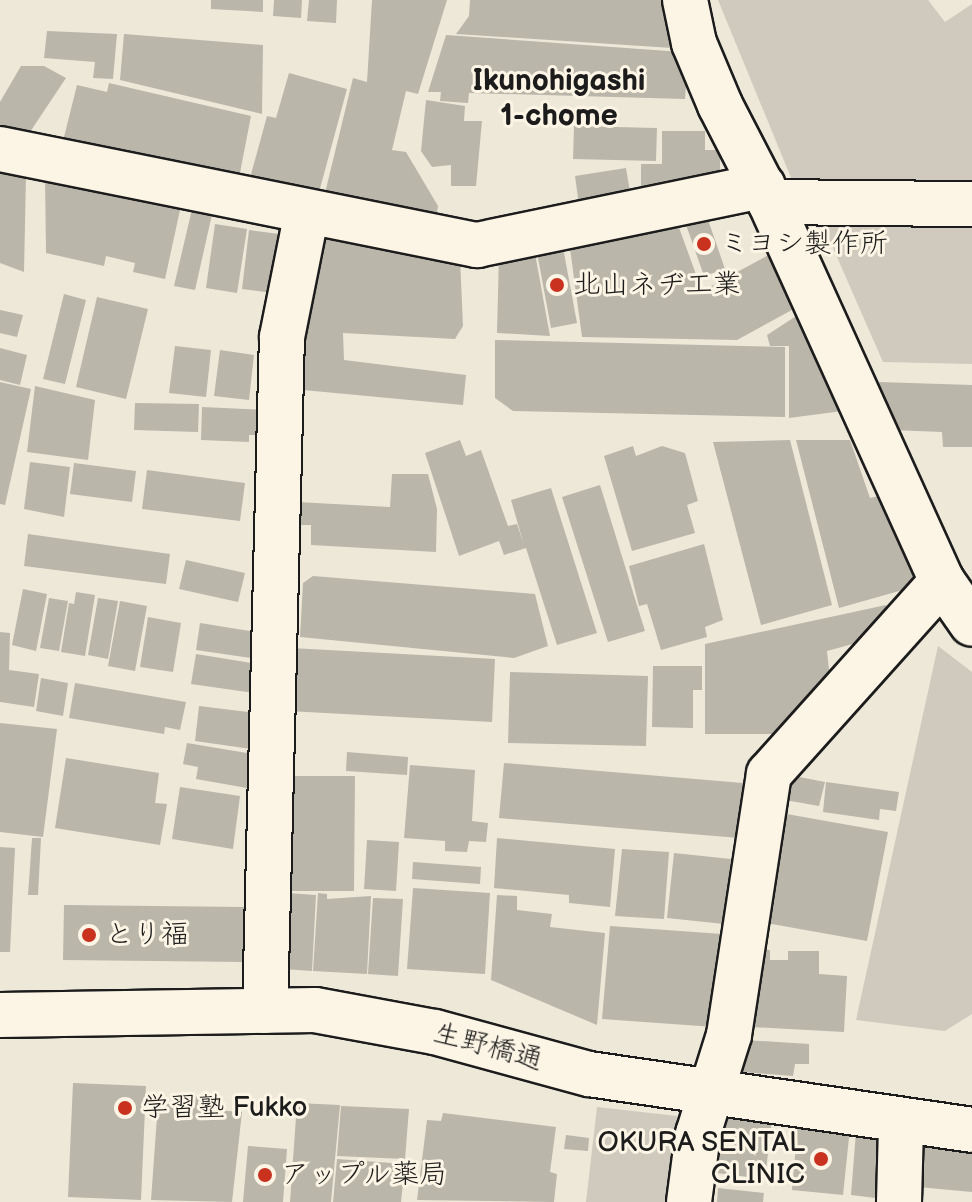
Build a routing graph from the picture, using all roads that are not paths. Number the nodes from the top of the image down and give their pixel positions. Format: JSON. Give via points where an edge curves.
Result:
{"nodes":[{"id":1,"x":685,"y":0,"type":"edge"},
{"id":2,"x":0,"y":149,"type":"edge"},
{"id":3,"x":767,"y":194,"type":"junction"},
{"id":4,"x":972,"y":204,"type":"edge"},
{"id":5,"x":307,"y":212,"type":"junction"},
{"id":6,"x":942,"y":581,"type":"junction"},
{"id":7,"x":972,"y":624,"type":"edge"},
{"id":8,"x":265,"y":1011,"type":"junction"},
{"id":9,"x":0,"y":1015,"type":"edge"},
{"id":10,"x":0,"y":1025,"type":"edge"},
{"id":11,"x":711,"y":1096,"type":"junction"},
{"id":12,"x":901,"y":1123,"type":"junction"},
{"id":13,"x":972,"y":1130,"type":"edge"},
{"id":14,"x":689,"y":1202,"type":"edge"},
{"id":15,"x":899,"y":1202,"type":"edge"}],
"edges":[{"from":1,"to":3,"type":"street","via":[[694,43],[720,105]]},
{"from":2,"to":5,"type":"street"},
{"from":3,"to":4,"type":"street"},
{"from":3,"to":5,"type":"street","via":[[477,245]]},
{"from":3,"to":6,"type":"street"},
{"from":5,"to":8,"type":"street","via":[[282,337]]},
{"from":6,"to":7,"type":"street"},
{"from":6,"to":11,"type":"street","via":[[769,774],[729,1035]]},
{"from":8,"to":9,"type":"street","name":"生野橋通"},
{"from":8,"to":11,"type":"street","name":"生野橋通","via":[[315,1010],[435,1032],[589,1074]]},
{"from":9,"to":10,"type":"street"},
{"from":11,"to":12,"type":"street","name":"生野橋通"},
{"from":11,"to":14,"type":"street","via":[[698,1134]]},
{"from":12,"to":13,"type":"street","name":"生野橋通"},
{"from":12,"to":15,"type":"street"}]}
